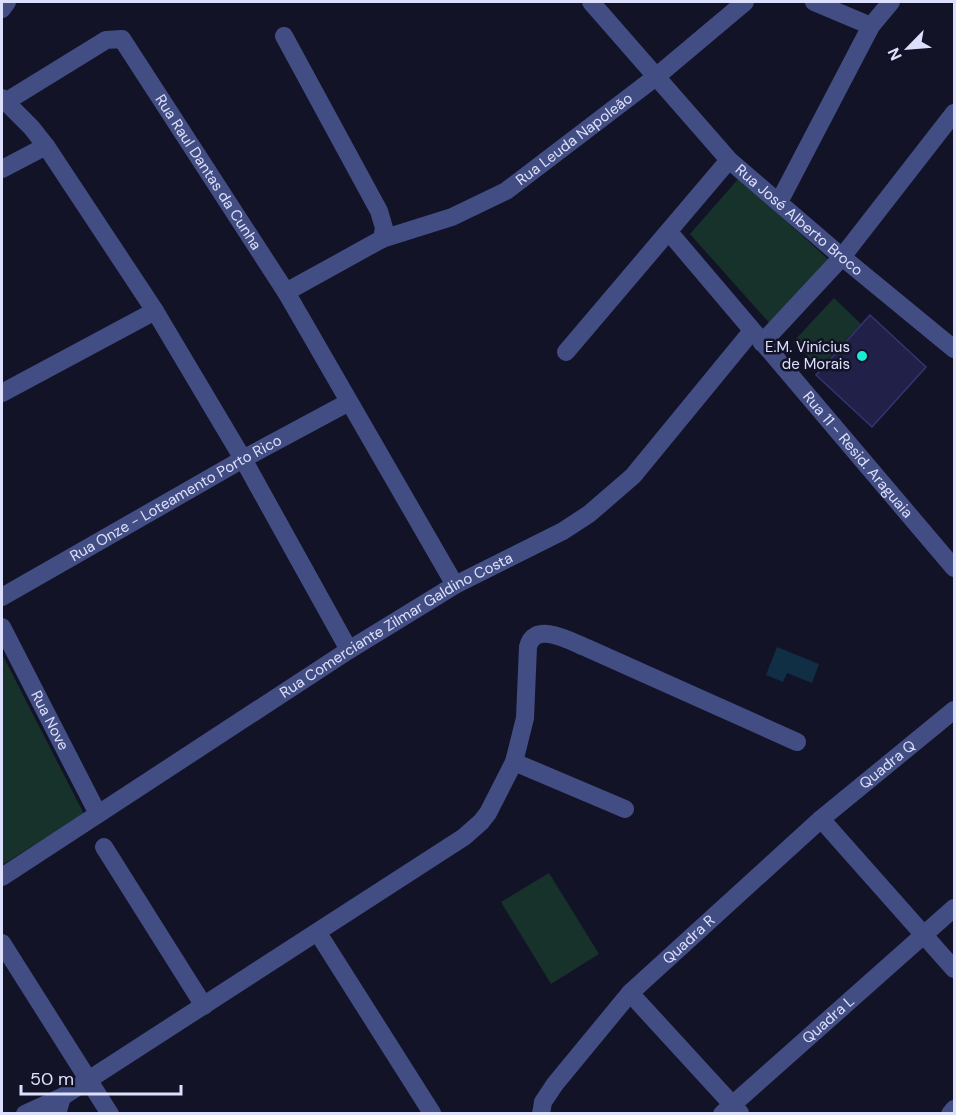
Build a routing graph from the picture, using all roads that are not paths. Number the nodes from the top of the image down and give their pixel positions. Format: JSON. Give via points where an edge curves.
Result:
{"nodes":[{"id":1,"x":7,"y":2,"type":"edge"},
{"id":2,"x":591,"y":2,"type":"edge"},
{"id":3,"x":745,"y":2,"type":"edge"},
{"id":4,"x":814,"y":2,"type":"edge"},
{"id":5,"x":891,"y":2,"type":"edge"},
{"id":6,"x":2,"y":9,"type":"edge"},
{"id":7,"x":871,"y":26,"type":"junction"},
{"id":8,"x":284,"y":36,"type":"dead end"},
{"id":9,"x":657,"y":76,"type":"junction"},
{"id":10,"x":4,"y":99,"type":"edge"},
{"id":11,"x":954,"y":113,"type":"edge"},
{"id":12,"x":46,"y":146,"type":"junction"},
{"id":13,"x":729,"y":160,"type":"junction"},
{"id":14,"x":2,"y":169,"type":"edge"},
{"id":15,"x":779,"y":202,"type":"junction"},
{"id":16,"x":669,"y":232,"type":"junction"},
{"id":17,"x":382,"y":239,"type":"junction"},
{"id":18,"x":842,"y":257,"type":"junction"},
{"id":19,"x":286,"y":292,"type":"junction"},
{"id":20,"x":155,"y":311,"type":"junction"},
{"id":21,"x":757,"y":337,"type":"junction"},
{"id":22,"x":954,"y":349,"type":"edge"},
{"id":23,"x":566,"y":352,"type":"dead end"},
{"id":24,"x":2,"y":393,"type":"edge"},
{"id":25,"x":349,"y":402,"type":"junction"},
{"id":26,"x":243,"y":459,"type":"junction"},
{"id":27,"x":954,"y":568,"type":"edge"},
{"id":28,"x":455,"y":585,"type":"junction"},
{"id":29,"x":2,"y":597,"type":"edge"},
{"id":30,"x":2,"y":627,"type":"edge"},
{"id":31,"x":349,"y":650,"type":"junction"},
{"id":32,"x":954,"y":710,"type":"edge"},
{"id":33,"x":797,"y":742,"type":"dead end"},
{"id":34,"x":514,"y":762,"type":"junction"},
{"id":35,"x":626,"y":809,"type":"dead end"},
{"id":36,"x":99,"y":814,"type":"junction"},
{"id":37,"x":821,"y":819,"type":"junction"},
{"id":38,"x":104,"y":847,"type":"dead end"},
{"id":39,"x":2,"y":877,"type":"edge"},
{"id":40,"x":954,"y":908,"type":"edge"},
{"id":41,"x":318,"y":933,"type":"junction"},
{"id":42,"x":924,"y":934,"type":"junction"},
{"id":43,"x":2,"y":943,"type":"edge"},
{"id":44,"x":954,"y":969,"type":"edge"},
{"id":45,"x":630,"y":993,"type":"junction"},
{"id":46,"x":204,"y":1006,"type":"junction"},
{"id":47,"x":89,"y":1081,"type":"junction"},
{"id":48,"x":59,"y":1106,"type":"edge"},
{"id":49,"x":954,"y":1109,"type":"edge"},
{"id":50,"x":732,"y":1110,"type":"edge"},
{"id":51,"x":25,"y":1113,"type":"edge"},
{"id":52,"x":110,"y":1113,"type":"edge"},
{"id":53,"x":432,"y":1113,"type":"edge"},
{"id":54,"x":541,"y":1113,"type":"edge"},
{"id":55,"x":950,"y":1113,"type":"edge"}],
"edges":[{"from":1,"to":6,"type":"street"},
{"from":2,"to":9,"type":"street","name":"Rua José Alberto Broco"},
{"from":3,"to":9,"type":"street","name":"Rua Leuda Napoleão"},
{"from":4,"to":7,"type":"street"},
{"from":5,"to":7,"type":"street"},
{"from":7,"to":15,"type":"street"},
{"from":8,"to":17,"type":"street","via":[[379,211],[384,228]]},
{"from":9,"to":13,"type":"street","name":"Rua José Alberto Broco"},
{"from":9,"to":17,"type":"street","name":"Rua Leuda Napoleão","via":[[506,191],[452,217]]},
{"from":10,"to":12,"type":"street"},
{"from":10,"to":19,"type":"street","name":"Rua Raul Dantas da Cunha","via":[[106,40],[122,39]]},
{"from":11,"to":18,"type":"street"},
{"from":12,"to":14,"type":"street"},
{"from":12,"to":20,"type":"street"},
{"from":13,"to":15,"type":"street","name":"Rua José Alberto Broco"},
{"from":13,"to":16,"type":"street"},
{"from":15,"to":18,"type":"street","name":"Rua José Alberto Broco"},
{"from":16,"to":21,"type":"street","name":"Rua 11 - Resid. Araguaia"},
{"from":16,"to":23,"type":"street"},
{"from":17,"to":19,"type":"street","name":"Rua Leuda Napoleão"},
{"from":18,"to":21,"type":"street"},
{"from":18,"to":22,"type":"street","name":"Rua José Alberto Broco"},
{"from":19,"to":25,"type":"street","name":"Rua Raul Dantas da Cunha"},
{"from":20,"to":24,"type":"street"},
{"from":20,"to":26,"type":"street"},
{"from":21,"to":27,"type":"street","name":"Rua 11 - Resid. Araguaia"},
{"from":21,"to":28,"type":"street","name":"Rua Comerciante Zilmar Galdino Costa","via":[[615,493],[573,525]]},
{"from":25,"to":26,"type":"street","name":"Rua Onze - Loteamento Porto Rico"},
{"from":25,"to":28,"type":"street","name":"Rua Raul Dantas da Cunha"},
{"from":26,"to":29,"type":"street","name":"Rua Onze - Loteamento Porto Rico"},
{"from":26,"to":31,"type":"street"},
{"from":28,"to":31,"type":"street","name":"Rua Comerciante Zilmar Galdino Costa"},
{"from":30,"to":36,"type":"street","name":"Rua Nove"},
{"from":31,"to":36,"type":"street","name":"Rua Comerciante Zilmar Galdino Costa"},
{"from":32,"to":37,"type":"street","name":"Quadra Q"},
{"from":33,"to":34,"type":"street","via":[[587,648],[544,633],[529,640],[525,718]]},
{"from":34,"to":35,"type":"street"},
{"from":34,"to":41,"type":"street","via":[[488,813],[464,837]]},
{"from":36,"to":39,"type":"street","name":"Rua Comerciante Zilmar Galdino Costa"},
{"from":37,"to":42,"type":"street"},
{"from":37,"to":45,"type":"street","name":"Quadra R"},
{"from":38,"to":46,"type":"street"},
{"from":40,"to":42,"type":"street","name":"Quadra L"},
{"from":41,"to":46,"type":"street"},
{"from":41,"to":53,"type":"street"},
{"from":42,"to":44,"type":"street"},
{"from":42,"to":50,"type":"street","name":"Quadra L"},
{"from":43,"to":47,"type":"street"},
{"from":45,"to":50,"type":"street"},
{"from":45,"to":54,"type":"street","name":"Quadra R","via":[[548,1095]]},
{"from":46,"to":47,"type":"street"},
{"from":47,"to":48,"type":"street"},
{"from":47,"to":52,"type":"street"},
{"from":48,"to":51,"type":"street"},
{"from":49,"to":55,"type":"street"}]}
